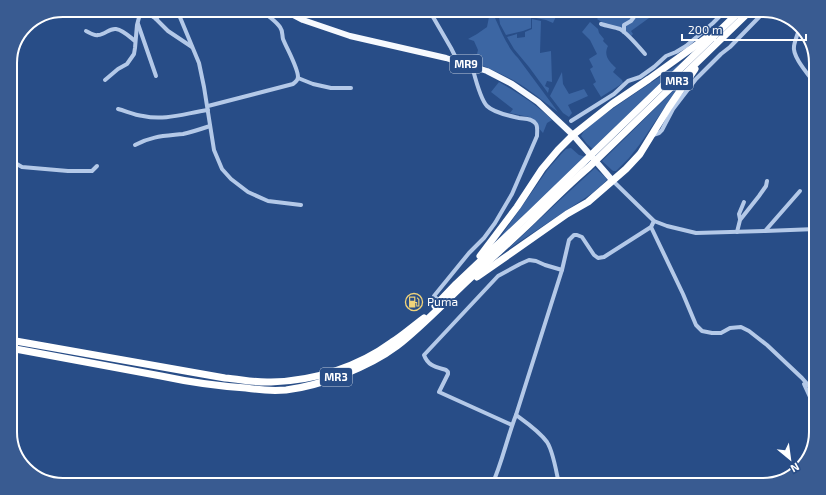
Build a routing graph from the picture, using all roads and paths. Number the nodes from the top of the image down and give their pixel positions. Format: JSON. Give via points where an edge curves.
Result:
{"nodes":[{"id":1,"x":140,"y":17,"type":"edge"},
{"id":2,"x":153,"y":17,"type":"edge"},
{"id":3,"x":180,"y":17,"type":"edge"},
{"id":4,"x":271,"y":17,"type":"edge"},
{"id":5,"x":297,"y":17,"type":"edge"},
{"id":6,"x":433,"y":17,"type":"edge"},
{"id":7,"x":634,"y":17,"type":"edge"},
{"id":8,"x":719,"y":17,"type":"edge"},
{"id":9,"x":734,"y":17,"type":"edge"},
{"id":10,"x":744,"y":17,"type":"edge"},
{"id":11,"x":759,"y":17,"type":"edge"},
{"id":12,"x":156,"y":19,"type":"joint"},
{"id":13,"x":138,"y":24,"type":"junction"},
{"id":14,"x":601,"y":24,"type":"dead end"},
{"id":15,"x":724,"y":26,"type":"junction"},
{"id":16,"x":86,"y":31,"type":"dead end"},
{"id":17,"x":624,"y":32,"type":"junction"},
{"id":18,"x":798,"y":34,"type":"edge"},
{"id":19,"x":136,"y":41,"type":"junction"},
{"id":20,"x":716,"y":43,"type":"junction"},
{"id":21,"x":192,"y":47,"type":"junction"},
{"id":22,"x":645,"y":54,"type":"dead end"},
{"id":23,"x":458,"y":62,"type":"junction"},
{"id":24,"x":472,"y":66,"type":"junction"},
{"id":25,"x":809,"y":75,"type":"edge"},
{"id":26,"x":156,"y":76,"type":"dead end"},
{"id":27,"x":298,"y":78,"type":"junction"},
{"id":28,"x":105,"y":80,"type":"dead end"},
{"id":29,"x":352,"y":88,"type":"dead end"},
{"id":30,"x":208,"y":108,"type":"junction"},
{"id":31,"x":118,"y":109,"type":"dead end"},
{"id":32,"x":571,"y":121,"type":"dead end"},
{"id":33,"x":210,"y":126,"type":"junction"},
{"id":34,"x":573,"y":135,"type":"junction"},
{"id":35,"x":651,"y":136,"type":"junction"},
{"id":36,"x":135,"y":145,"type":"dead end"},
{"id":37,"x":601,"y":150,"type":"junction"},
{"id":38,"x":17,"y":164,"type":"edge"},
{"id":39,"x":97,"y":166,"type":"dead end"},
{"id":40,"x":612,"y":180,"type":"junction"},
{"id":41,"x":767,"y":181,"type":"dead end"},
{"id":42,"x":800,"y":191,"type":"dead end"},
{"id":43,"x":744,"y":202,"type":"dead end"},
{"id":44,"x":301,"y":205,"type":"dead end"},
{"id":45,"x":740,"y":220,"type":"junction"},
{"id":46,"x":654,"y":221,"type":"junction"},
{"id":47,"x":651,"y":227,"type":"junction"},
{"id":48,"x":809,"y":229,"type":"edge"},
{"id":49,"x":765,"y":231,"type":"junction"},
{"id":50,"x":737,"y":232,"type":"junction"},
{"id":51,"x":562,"y":270,"type":"junction"},
{"id":52,"x":448,"y":279,"type":"junction"},
{"id":53,"x":458,"y":286,"type":"junction"},
{"id":54,"x":440,"y":302,"type":"junction"},
{"id":55,"x":17,"y":341,"type":"edge"},
{"id":56,"x":17,"y":349,"type":"edge"},
{"id":57,"x":802,"y":378,"type":"junction"},
{"id":58,"x":809,"y":386,"type":"edge"},
{"id":59,"x":809,"y":394,"type":"edge"},
{"id":60,"x":516,"y":415,"type":"junction"},
{"id":61,"x":512,"y":425,"type":"junction"},
{"id":62,"x":496,"y":478,"type":"edge"},
{"id":63,"x":558,"y":478,"type":"edge"}],
"edges":[{"from":1,"to":13,"type":"street"},
{"from":2,"to":12,"type":"street"},
{"from":3,"to":21,"type":"street"},
{"from":4,"to":27,"type":"street","via":[[282,30]]},
{"from":5,"to":23,"type":"main road","number":"MR9","via":[[350,36]]},
{"from":6,"to":23,"type":"street"},
{"from":7,"to":17,"type":"street","via":[[624,25]]},
{"from":8,"to":32,"type":"street","via":[[686,46],[666,56],[640,77],[628,81],[614,94]]},
{"from":9,"to":15,"type":"highway","number":"MR3"},
{"from":10,"to":20,"type":"highway","number":"MR3"},
{"from":11,"to":35,"type":"street","via":[[696,79],[662,130]]},
{"from":12,"to":21,"type":"street","via":[[168,31]]},
{"from":13,"to":19,"type":"street"},
{"from":13,"to":26,"type":"street"},
{"from":14,"to":17,"type":"street"},
{"from":15,"to":34,"type":"highway","via":[[612,104]]},
{"from":15,"to":37,"type":"highway","number":"MR3"},
{"from":16,"to":19,"type":"street","via":[[98,36],[117,29]]},
{"from":17,"to":22,"type":"street"},
{"from":18,"to":25,"type":"street","via":[[793,47],[798,60]]},
{"from":19,"to":28,"type":"street","via":[[130,61]]},
{"from":20,"to":35,"type":"highway","via":[[691,73]]},
{"from":20,"to":37,"type":"highway","number":"MR3"},
{"from":21,"to":30,"type":"street","via":[[199,63]]},
{"from":23,"to":24,"type":"main road","number":"MR9"},
{"from":24,"to":34,"type":"main road","number":"MR9","via":[[518,88],[538,102]]},
{"from":24,"to":52,"type":"street","via":[[483,101],[488,107],[535,122],[538,136],[512,194],[495,223]]},
{"from":27,"to":29,"type":"street","via":[[331,88]]},
{"from":27,"to":30,"type":"street","via":[[293,84]]},
{"from":30,"to":31,"type":"street","via":[[176,117],[152,118]]},
{"from":30,"to":33,"type":"street"},
{"from":33,"to":36,"type":"street","via":[[184,134],[147,139]]},
{"from":33,"to":44,"type":"street","via":[[214,150],[222,169],[231,179],[248,192],[268,201]]},
{"from":34,"to":40,"type":"main road","number":"MR9"},
{"from":34,"to":53,"type":"highway","via":[[542,169]]},
{"from":35,"to":40,"type":"highway","via":[[640,154]]},
{"from":37,"to":53,"type":"highway","number":"MR3"},
{"from":38,"to":39,"type":"street","via":[[22,167],[68,171],[92,171]]},
{"from":40,"to":46,"type":"street"},
{"from":40,"to":53,"type":"highway","via":[[588,202],[502,260]]},
{"from":41,"to":45,"type":"street","via":[[766,186]]},
{"from":42,"to":49,"type":"street"},
{"from":43,"to":45,"type":"street","via":[[739,214]]},
{"from":45,"to":50,"type":"street"},
{"from":46,"to":47,"type":"street"},
{"from":46,"to":50,"type":"street","via":[[696,232]]},
{"from":47,"to":51,"type":"street","via":[[604,257],[598,258],[582,237],[574,235],[569,240]]},
{"from":47,"to":57,"type":"street","via":[[696,325],[702,331],[712,333],[741,327],[767,345]]},
{"from":48,"to":49,"type":"street"},
{"from":49,"to":50,"type":"street"},
{"from":51,"to":60,"type":"street"},
{"from":51,"to":61,"type":"street","via":[[529,260],[498,276],[424,355],[432,366],[448,372],[439,392]]},
{"from":52,"to":53,"type":"street"},
{"from":52,"to":54,"type":"street","via":[[434,296]]},
{"from":53,"to":54,"type":"highway","number":"MR3"},
{"from":53,"to":56,"type":"highway","number":"MR3","via":[[428,320],[395,347],[358,368],[326,381],[299,388],[270,390],[208,384]]},
{"from":54,"to":55,"type":"highway","number":"MR3","via":[[425,317],[374,353],[339,369],[310,378],[285,381],[225,378]]},
{"from":57,"to":58,"type":"street"},
{"from":57,"to":59,"type":"street"},
{"from":60,"to":61,"type":"street"},
{"from":60,"to":63,"type":"street","via":[[533,427],[548,443]]},
{"from":61,"to":62,"type":"street"}]}
